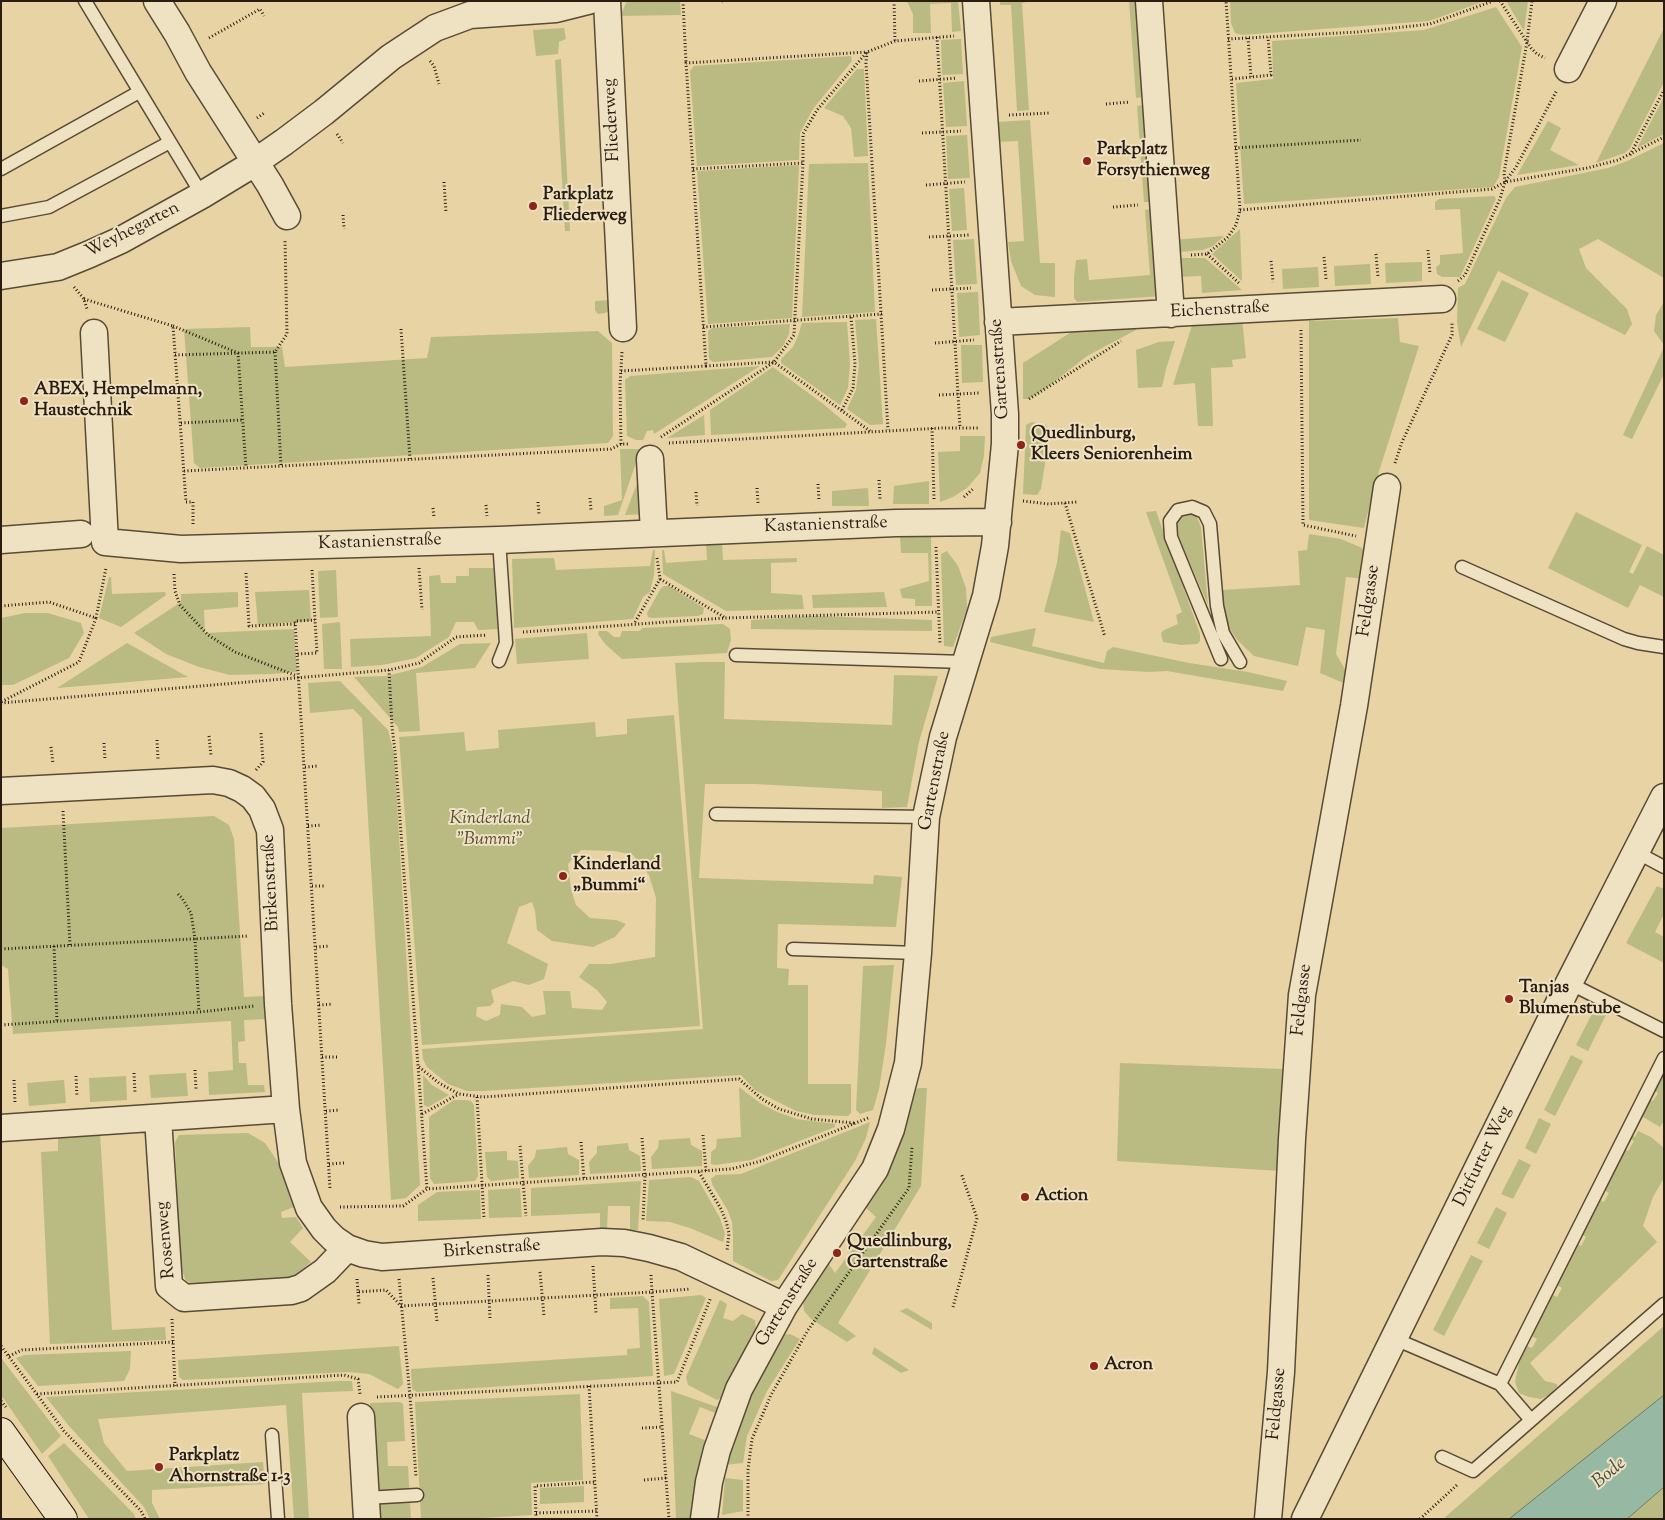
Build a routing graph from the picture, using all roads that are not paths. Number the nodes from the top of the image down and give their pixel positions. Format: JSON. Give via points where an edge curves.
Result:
{"nodes":[{"id":1,"x":85,"y":1,"type":"edge"},
{"id":2,"x":157,"y":1,"type":"edge"},
{"id":3,"x":588,"y":1,"type":"edge"},
{"id":4,"x":606,"y":1,"type":"edge"},
{"id":5,"x":976,"y":1,"type":"edge"},
{"id":6,"x":1149,"y":1,"type":"edge"},
{"id":7,"x":1603,"y":1,"type":"edge"},
{"id":8,"x":468,"y":8,"type":"edge"},
{"id":9,"x":1568,"y":69,"type":"road end"},
{"id":10,"x":140,"y":92,"type":"junction"},
{"id":11,"x":170,"y":142,"type":"junction"},
{"id":12,"x":255,"y":162,"type":"junction"},
{"id":13,"x":1,"y":169,"type":"edge"},
{"id":14,"x":202,"y":195,"type":"junction"},
{"id":15,"x":1,"y":216,"type":"edge"},
{"id":16,"x":287,"y":216,"type":"road end"},
{"id":17,"x":1,"y":276,"type":"edge"},
{"id":18,"x":1447,"y":299,"type":"road end"},
{"id":19,"x":1171,"y":314,"type":"junction"},
{"id":20,"x":998,"y":322,"type":"junction"},
{"id":21,"x":623,"y":328,"type":"road end"},
{"id":22,"x":94,"y":333,"type":"road end"},
{"id":23,"x":650,"y":446,"type":"road end"},
{"id":24,"x":1387,"y":487,"type":"road end"},
{"id":25,"x":999,"y":510,"type":"junction"},
{"id":26,"x":654,"y":532,"type":"junction"},
{"id":27,"x":80,"y":534,"type":"dead end"},
{"id":28,"x":1,"y":540,"type":"edge"},
{"id":29,"x":499,"y":540,"type":"junction"},
{"id":30,"x":1462,"y":567,"type":"dead end"},
{"id":31,"x":1664,"y":647,"type":"edge"},
{"id":32,"x":736,"y":655,"type":"dead end"},
{"id":33,"x":1220,"y":659,"type":"dead end"},
{"id":34,"x":499,"y":661,"type":"dead end"},
{"id":35,"x":953,"y":662,"type":"junction"},
{"id":36,"x":1240,"y":662,"type":"dead end"},
{"id":37,"x":1,"y":792,"type":"edge"},
{"id":38,"x":1664,"y":797,"type":"edge"},
{"id":39,"x":716,"y":814,"type":"dead end"},
{"id":40,"x":926,"y":817,"type":"junction"},
{"id":41,"x":1636,"y":852,"type":"junction"},
{"id":42,"x":1664,"y":867,"type":"edge"},
{"id":43,"x":793,"y":949,"type":"dead end"},
{"id":44,"x":918,"y":953,"type":"junction"},
{"id":45,"x":1569,"y":984,"type":"junction"},
{"id":46,"x":1664,"y":1031,"type":"edge"},
{"id":47,"x":1664,"y":1058,"type":"edge"},
{"id":48,"x":286,"y":1109,"type":"junction"},
{"id":49,"x":158,"y":1118,"type":"junction"},
{"id":50,"x":1,"y":1128,"type":"edge"},
{"id":51,"x":343,"y":1252,"type":"junction"},
{"id":52,"x":1664,"y":1304,"type":"edge"},
{"id":53,"x":784,"y":1306,"type":"junction"},
{"id":54,"x":1394,"y":1339,"type":"junction"},
{"id":55,"x":1500,"y":1384,"type":"junction"},
{"id":56,"x":360,"y":1407,"type":"road end"},
{"id":57,"x":1531,"y":1420,"type":"junction"},
{"id":58,"x":1,"y":1432,"type":"edge"},
{"id":59,"x":272,"y":1435,"type":"dead end"},
{"id":60,"x":1442,"y":1457,"type":"dead end"},
{"id":61,"x":417,"y":1494,"type":"road end"},
{"id":62,"x":366,"y":1508,"type":"edge"},
{"id":63,"x":63,"y":1519,"type":"edge"},
{"id":64,"x":278,"y":1519,"type":"edge"},
{"id":65,"x":704,"y":1519,"type":"edge"},
{"id":66,"x":1268,"y":1519,"type":"edge"},
{"id":67,"x":1305,"y":1519,"type":"edge"}],
"edges":[{"from":1,"to":10,"type":"lane"},
{"from":2,"to":12,"type":"street"},
{"from":3,"to":8,"type":"street","name":"Weyhegarten","via":[[556,10]]},
{"from":4,"to":21,"type":"street","name":"Fliederweg"},
{"from":5,"to":20,"type":"street","name":"Gartenstraße"},
{"from":6,"to":19,"type":"street"},
{"from":7,"to":9,"type":"street"},
{"from":8,"to":12,"type":"street","name":"Weyhegarten","via":[[391,57],[324,112]]},
{"from":10,"to":11,"type":"lane"},
{"from":10,"to":13,"type":"lane"},
{"from":11,"to":14,"type":"lane"},
{"from":11,"to":15,"type":"lane","via":[[49,207]]},
{"from":12,"to":14,"type":"street","name":"Weyhegarten"},
{"from":12,"to":16,"type":"street"},
{"from":14,"to":17,"type":"street","name":"Weyhegarten","via":[[121,240],[58,267]]},
{"from":18,"to":19,"type":"street","name":"Eichenstraße"},
{"from":19,"to":20,"type":"street","name":"Eichenstraße"},
{"from":20,"to":25,"type":"street","name":"Gartenstraße","via":[[1005,421]]},
{"from":22,"to":29,"type":"street","name":"Kastanienstraße","via":[[105,542],[174,548]]},
{"from":23,"to":26,"type":"street"},
{"from":24,"to":66,"type":"street","name":"Feldgasse","via":[[1354,706],[1302,995],[1281,1372]]},
{"from":25,"to":26,"type":"street","name":"Kastanienstraße","via":[[935,522]]},
{"from":25,"to":35,"type":"street","name":"Gartenstraße","via":[[986,596]]},
{"from":26,"to":29,"type":"street","name":"Kastanienstraße"},
{"from":27,"to":28,"type":"street"},
{"from":29,"to":34,"type":"lane","via":[[506,643]]},
{"from":30,"to":31,"type":"lane","via":[[1624,639]]},
{"from":32,"to":35,"type":"lane"},
{"from":33,"to":36,"type":"lane","via":[[1171,537],[1170,521],[1178,510],[1192,507],[1204,512],[1210,524],[1216,606],[1222,633]]},
{"from":35,"to":40,"type":"street","name":"Gartenstraße"},
{"from":37,"to":48,"type":"street","name":"Birkenstraße","via":[[213,780],[229,783],[253,798],[262,809],[270,830]]},
{"from":38,"to":41,"type":"street","name":"Ditfurter Weg"},
{"from":39,"to":40,"type":"lane"},
{"from":40,"to":44,"type":"street","name":"Gartenstraße"},
{"from":41,"to":42,"type":"lane"},
{"from":41,"to":45,"type":"street","name":"Ditfurter Weg"},
{"from":43,"to":44,"type":"lane"},
{"from":44,"to":53,"type":"street","name":"Gartenstraße","via":[[908,1063],[881,1156],[868,1182]]},
{"from":45,"to":46,"type":"lane"},
{"from":45,"to":54,"type":"street","name":"Ditfurter Weg"},
{"from":47,"to":55,"type":"lane"},
{"from":48,"to":49,"type":"street"},
{"from":48,"to":51,"type":"street","name":"Birkenstraße","via":[[293,1163],[309,1208]]},
{"from":49,"to":50,"type":"street"},
{"from":49,"to":51,"type":"street","name":"Rosenweg","via":[[169,1286],[184,1298],[291,1291],[310,1284]]},
{"from":51,"to":53,"type":"street","name":"Birkenstraße","via":[[382,1257],[624,1243],[681,1257],[718,1281]]},
{"from":52,"to":57,"type":"lane"},
{"from":53,"to":65,"type":"street","name":"Gartenstraße","via":[[743,1382],[728,1420],[709,1482]]},
{"from":54,"to":55,"type":"lane"},
{"from":54,"to":67,"type":"street","name":"Ditfurter Weg"},
{"from":55,"to":57,"type":"lane"},
{"from":56,"to":62,"type":"street"},
{"from":57,"to":60,"type":"lane","via":[[1473,1471]]},
{"from":58,"to":63,"type":"main road"},
{"from":59,"to":64,"type":"lane"},
{"from":61,"to":62,"type":"lane"}]}
